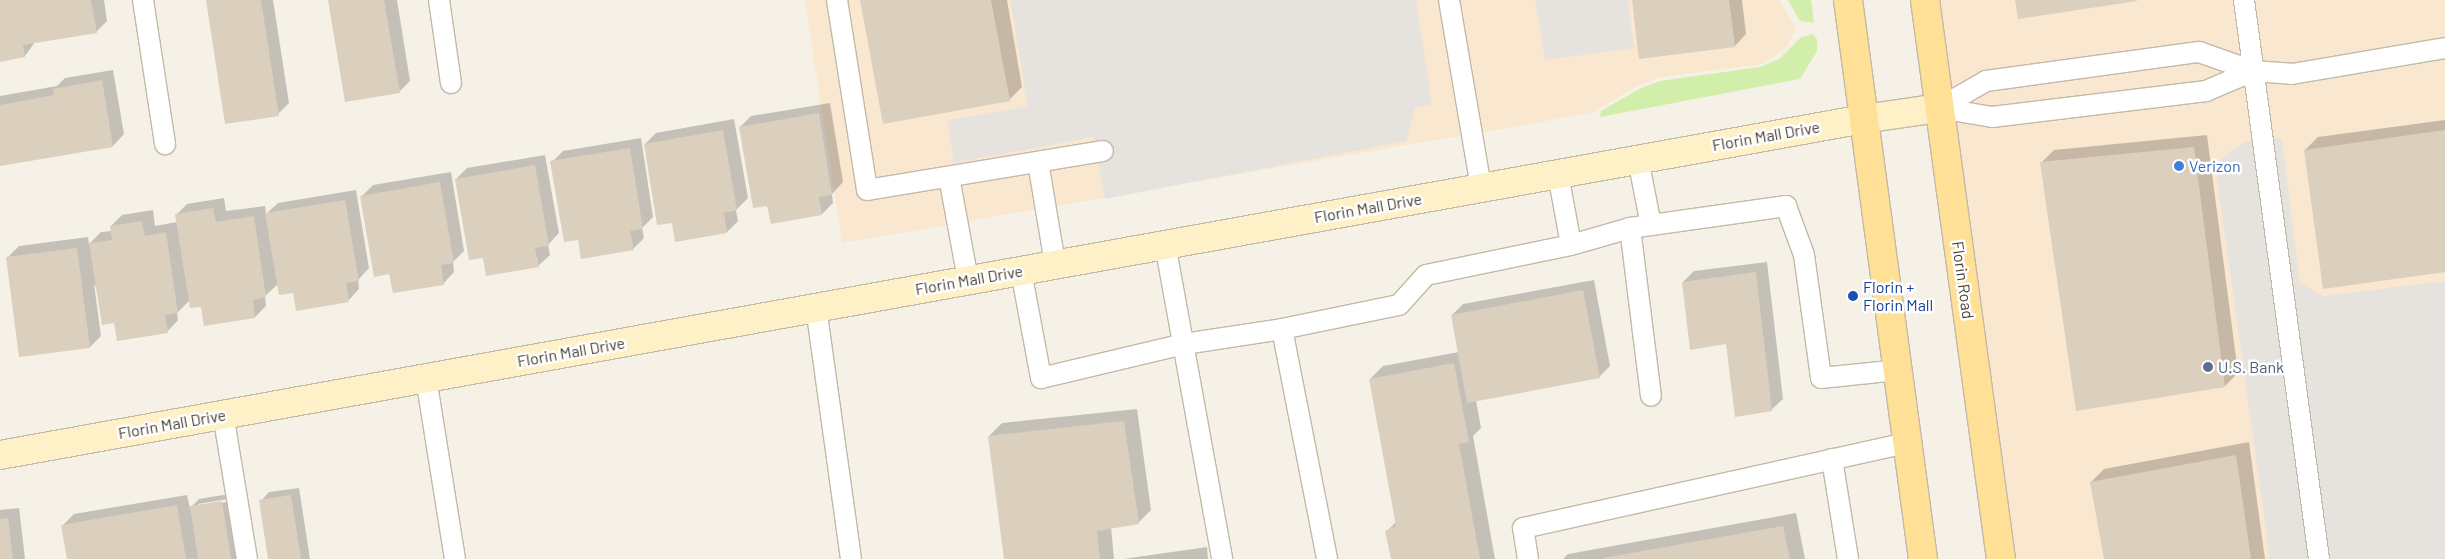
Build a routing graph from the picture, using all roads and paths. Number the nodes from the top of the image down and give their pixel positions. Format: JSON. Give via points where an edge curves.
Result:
{"nodes":[{"id":1,"x":143,"y":0,"type":"edge"},
{"id":2,"x":439,"y":0,"type":"edge"},
{"id":3,"x":836,"y":0,"type":"edge"},
{"id":4,"x":1449,"y":0,"type":"edge"},
{"id":5,"x":1848,"y":0,"type":"edge"},
{"id":6,"x":1925,"y":0,"type":"edge"},
{"id":7,"x":2244,"y":0,"type":"edge"},
{"id":8,"x":2445,"y":48,"type":"edge"},
{"id":9,"x":2253,"y":71,"type":"junction"},
{"id":10,"x":451,"y":83,"type":"dead end"},
{"id":11,"x":1939,"y":108,"type":"junction"},
{"id":12,"x":1863,"y":119,"type":"junction"},
{"id":13,"x":165,"y":144,"type":"dead end"},
{"id":14,"x":1103,"y":151,"type":"dead end"},
{"id":15,"x":1638,"y":159,"type":"junction"},
{"id":16,"x":1038,"y":162,"type":"junction"},
{"id":17,"x":1558,"y":174,"type":"junction"},
{"id":18,"x":949,"y":177,"type":"junction"},
{"id":19,"x":1481,"y":188,"type":"junction"},
{"id":20,"x":1651,"y":225,"type":"junction"},
{"id":21,"x":1630,"y":228,"type":"junction"},
{"id":22,"x":1165,"y":244,"type":"junction"},
{"id":23,"x":1570,"y":245,"type":"junction"},
{"id":24,"x":1055,"y":264,"type":"junction"},
{"id":25,"x":1021,"y":271,"type":"junction"},
{"id":26,"x":968,"y":280,"type":"junction"},
{"id":27,"x":816,"y":307,"type":"junction"},
{"id":28,"x":1282,"y":329,"type":"junction"},
{"id":29,"x":1184,"y":344,"type":"junction"},
{"id":30,"x":1898,"y":370,"type":"junction"},
{"id":31,"x":426,"y":378,"type":"junction"},
{"id":32,"x":1651,"y":396,"type":"dead end"},
{"id":33,"x":223,"y":414,"type":"junction"},
{"id":34,"x":1907,"y":443,"type":"junction"},
{"id":35,"x":0,"y":455,"type":"edge"},
{"id":36,"x":1832,"y":459,"type":"junction"},
{"id":37,"x":247,"y":559,"type":"edge"},
{"id":38,"x":455,"y":559,"type":"edge"},
{"id":39,"x":851,"y":559,"type":"edge"},
{"id":40,"x":1222,"y":559,"type":"edge"},
{"id":41,"x":1327,"y":559,"type":"edge"},
{"id":42,"x":1528,"y":559,"type":"edge"},
{"id":43,"x":1848,"y":559,"type":"edge"},
{"id":44,"x":1923,"y":559,"type":"edge"},
{"id":45,"x":2001,"y":559,"type":"edge"},
{"id":46,"x":2319,"y":559,"type":"edge"}],
"edges":[{"from":1,"to":13,"type":"lane"},
{"from":2,"to":10,"type":"lane"},
{"from":3,"to":18,"type":"lane","via":[[867,190]]},
{"from":4,"to":19,"type":"lane"},
{"from":5,"to":12,"type":"main road"},
{"from":6,"to":11,"type":"main road","name":"Florin Road"},
{"from":7,"to":9,"type":"lane"},
{"from":8,"to":9,"type":"lane","via":[[2292,74]]},
{"from":9,"to":11,"type":"lane","via":[[2206,91],[1992,117]]},
{"from":9,"to":11,"type":"lane","via":[[2199,52],[1986,81]]},
{"from":9,"to":46,"type":"lane"},
{"from":11,"to":12,"type":"street","name":"Florin Mall Drive"},
{"from":11,"to":45,"type":"main road","name":"Florin Road"},
{"from":12,"to":15,"type":"street","name":"Florin Mall Drive"},
{"from":12,"to":30,"type":"main road"},
{"from":14,"to":16,"type":"lane"},
{"from":15,"to":17,"type":"street","name":"Florin Mall Drive"},
{"from":15,"to":20,"type":"lane"},
{"from":16,"to":18,"type":"lane"},
{"from":16,"to":24,"type":"lane"},
{"from":17,"to":19,"type":"street","name":"Florin Mall Drive"},
{"from":17,"to":23,"type":"lane"},
{"from":18,"to":26,"type":"lane"},
{"from":19,"to":22,"type":"street","name":"Florin Mall Drive"},
{"from":20,"to":21,"type":"lane"},
{"from":20,"to":30,"type":"lane","via":[[1786,206],[1804,255],[1821,378]]},
{"from":21,"to":23,"type":"lane"},
{"from":21,"to":32,"type":"lane"},
{"from":22,"to":24,"type":"street","name":"Florin Mall Drive"},
{"from":22,"to":29,"type":"lane"},
{"from":23,"to":28,"type":"lane","via":[[1426,275],[1399,305]]},
{"from":24,"to":25,"type":"street","name":"Florin Mall Drive"},
{"from":25,"to":26,"type":"street","name":"Florin Mall Drive"},
{"from":25,"to":29,"type":"lane","via":[[1041,378]]},
{"from":26,"to":27,"type":"street","name":"Florin Mall Drive"},
{"from":27,"to":31,"type":"street","name":"Florin Mall Drive"},
{"from":27,"to":39,"type":"lane"},
{"from":28,"to":29,"type":"lane"},
{"from":28,"to":41,"type":"lane"},
{"from":29,"to":40,"type":"lane"},
{"from":30,"to":34,"type":"main road"},
{"from":31,"to":33,"type":"street","name":"Florin Mall Drive"},
{"from":31,"to":38,"type":"lane"},
{"from":33,"to":35,"type":"street","name":"Florin Mall Drive"},
{"from":33,"to":37,"type":"lane"},
{"from":34,"to":36,"type":"lane"},
{"from":34,"to":44,"type":"main road"},
{"from":36,"to":42,"type":"lane","via":[[1523,528]]},
{"from":36,"to":43,"type":"lane"}]}
